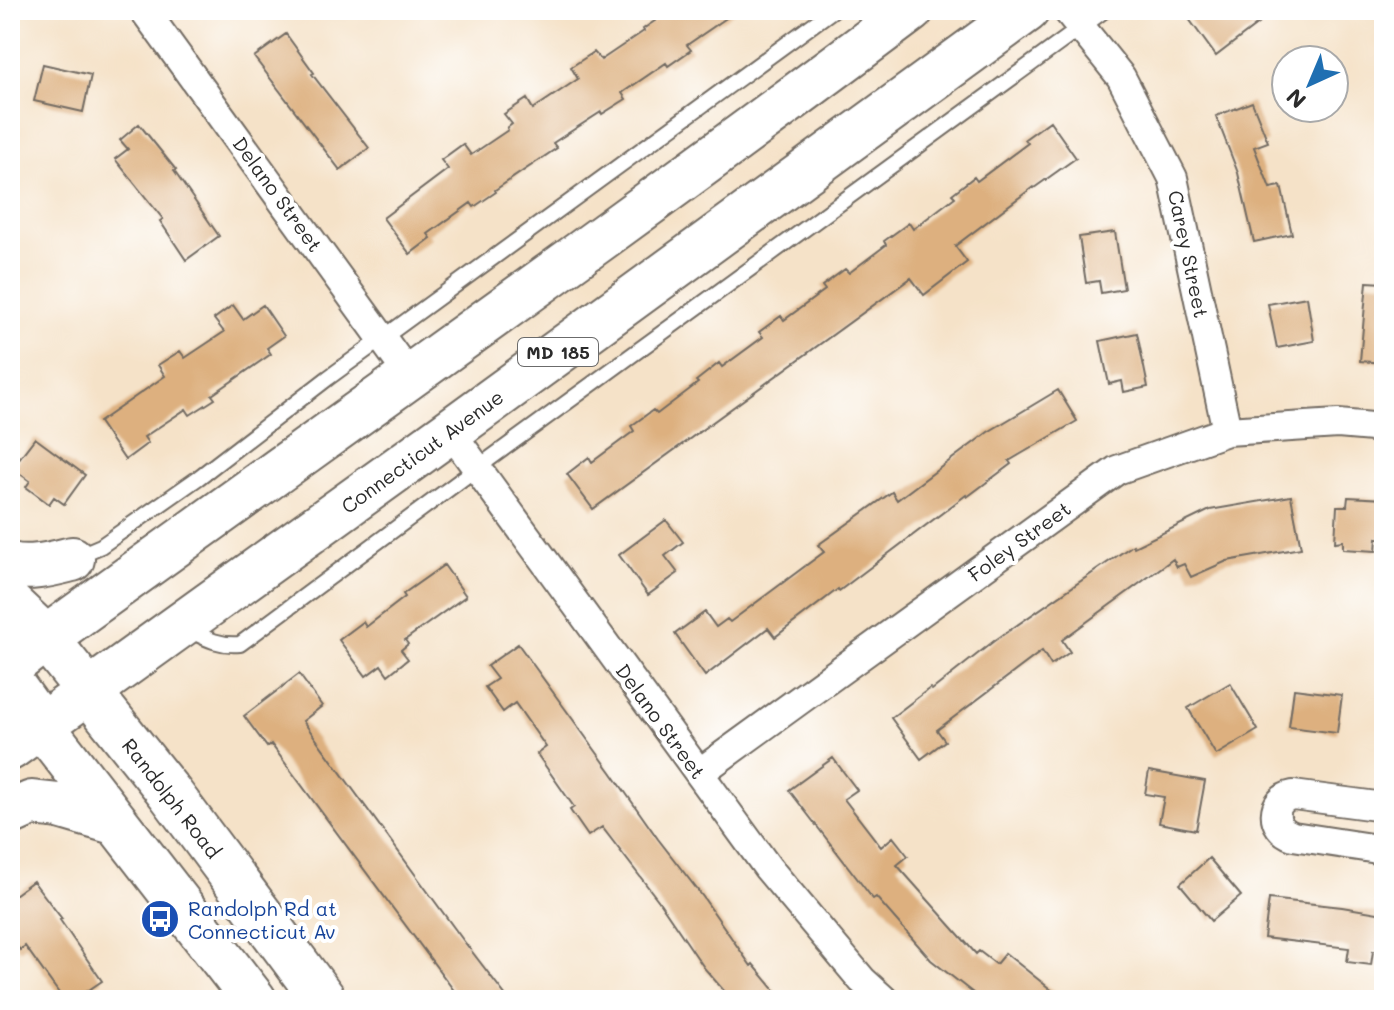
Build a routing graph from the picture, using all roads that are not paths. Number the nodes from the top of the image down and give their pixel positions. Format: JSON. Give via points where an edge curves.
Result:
{"nodes":[{"id":1,"x":144,"y":10,"type":"edge"},
{"id":2,"x":833,"y":10,"type":"edge"},
{"id":3,"x":911,"y":10,"type":"edge"},
{"id":4,"x":1027,"y":10,"type":"edge"},
{"id":5,"x":1105,"y":10,"type":"edge"},
{"id":6,"x":1074,"y":19,"type":"edge"},
{"id":7,"x":382,"y":339,"type":"junction"},
{"id":8,"x":411,"y":378,"type":"junction"},
{"id":9,"x":1384,"y":428,"type":"edge"},
{"id":10,"x":450,"y":431,"type":"junction"},
{"id":11,"x":1227,"y":431,"type":"junction"},
{"id":12,"x":477,"y":468,"type":"junction"},
{"id":13,"x":72,"y":559,"type":"joint"},
{"id":14,"x":10,"y":565,"type":"edge"},
{"id":15,"x":10,"y":604,"type":"edge"},
{"id":16,"x":179,"y":626,"type":"junction"},
{"id":17,"x":46,"y":638,"type":"junction"},
{"id":18,"x":10,"y":666,"type":"edge"},
{"id":19,"x":10,"y":682,"type":"edge"},
{"id":20,"x":87,"y":692,"type":"junction"},
{"id":21,"x":25,"y":736,"type":"edge"},
{"id":22,"x":699,"y":773,"type":"junction"},
{"id":23,"x":1384,"y":807,"type":"edge"},
{"id":24,"x":11,"y":812,"type":"edge"},
{"id":25,"x":117,"y":823,"type":"junction"},
{"id":26,"x":1384,"y":850,"type":"edge"},
{"id":27,"x":254,"y":1000,"type":"edge"},
{"id":28,"x":324,"y":1000,"type":"edge"},
{"id":29,"x":884,"y":1000,"type":"edge"}],
"edges":[{"from":1,"to":7,"type":"street","name":"Delano Street"},
{"from":2,"to":7,"type":"lane"},
{"from":3,"to":8,"type":"main road"},
{"from":4,"to":10,"type":"main road","name":"Connecticut Avenue","number":"MD 185"},
{"from":5,"to":6,"type":"lane"},
{"from":6,"to":11,"type":"street","name":"Carey Street","via":[[1121,77],[1173,178]]},
{"from":6,"to":12,"type":"lane"},
{"from":7,"to":8,"type":"street","name":"Delano Street"},
{"from":7,"to":13,"type":"lane","via":[[198,478],[101,546]]},
{"from":8,"to":17,"type":"main road"},
{"from":9,"to":11,"type":"street","name":"Foley Street","via":[[1338,424]]},
{"from":10,"to":12,"type":"street","name":"Delano Street"},
{"from":10,"to":16,"type":"main road","name":"Connecticut Avenue","number":"MD 185"},
{"from":11,"to":22,"type":"street","name":"Foley Street","via":[[1117,470]]},
{"from":12,"to":16,"type":"lane","via":[[240,644],[216,643]]},
{"from":12,"to":22,"type":"street","name":"Delano Street"},
{"from":13,"to":14,"type":"main road","via":[[32,567]]},
{"from":15,"to":17,"type":"main road","name":"Randolph Road"},
{"from":16,"to":20,"type":"main road","name":"Connecticut Avenue","number":"MD 185"},
{"from":17,"to":18,"type":"main road"},
{"from":17,"to":20,"type":"main road","name":"Randolph Road"},
{"from":19,"to":21,"type":"main road"},
{"from":20,"to":21,"type":"main road","name":"Connecticut Avenue","number":"MD 185"},
{"from":20,"to":28,"type":"main road","name":"Randolph Road","via":[[179,805]]},
{"from":21,"to":25,"type":"main road"},
{"from":22,"to":29,"type":"street","name":"Delano Street","via":[[768,868]]},
{"from":23,"to":26,"type":"street","via":[[1293,795],[1281,800],[1276,817],[1278,827],[1293,836]]},
{"from":24,"to":25,"type":"main road","via":[[32,803]]},
{"from":25,"to":27,"type":"main road"}]}
